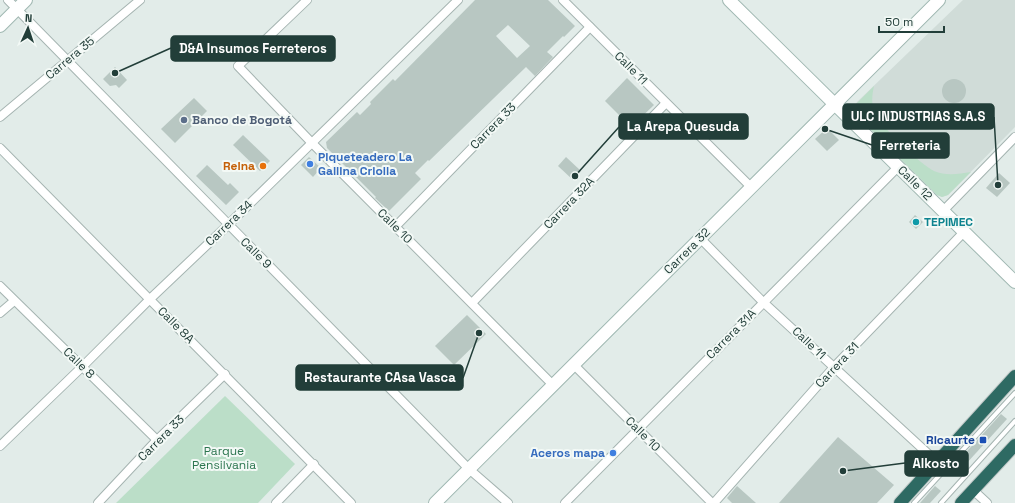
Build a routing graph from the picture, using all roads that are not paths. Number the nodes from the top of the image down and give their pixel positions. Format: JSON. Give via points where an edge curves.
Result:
{"nodes":[{"id":1,"x":8,"y":0,"type":"edge"},
{"id":2,"x":26,"y":0,"type":"edge"},
{"id":3,"x":140,"y":0,"type":"edge"},
{"id":4,"x":307,"y":0,"type":"edge"},
{"id":5,"x":458,"y":0,"type":"edge"},
{"id":6,"x":563,"y":0,"type":"edge"},
{"id":7,"x":728,"y":0,"type":"edge"},
{"id":8,"x":939,"y":0,"type":"edge"},
{"id":9,"x":17,"y":9,"type":"junction"},
{"id":10,"x":0,"y":26,"type":"edge"},
{"id":11,"x":590,"y":27,"type":"junction"},
{"id":12,"x":67,"y":61,"type":"junction"},
{"id":13,"x":666,"y":103,"type":"junction"},
{"id":14,"x":834,"y":104,"type":"junction"},
{"id":15,"x":0,"y":116,"type":"edge"},
{"id":16,"x":1015,"y":137,"type":"edge"},
{"id":17,"x":312,"y":142,"type":"junction"},
{"id":18,"x":0,"y":148,"type":"edge"},
{"id":19,"x":898,"y":167,"type":"junction"},
{"id":20,"x":751,"y":187,"type":"junction"},
{"id":21,"x":943,"y":211,"type":"junction"},
{"id":22,"x":228,"y":225,"type":"junction"},
{"id":23,"x":396,"y":226,"type":"junction"},
{"id":24,"x":964,"y":232,"type":"junction"},
{"id":25,"x":700,"y":238,"type":"junction"},
{"id":26,"x":1015,"y":282,"type":"edge"},
{"id":27,"x":0,"y":286,"type":"edge"},
{"id":28,"x":150,"y":299,"type":"junction"},
{"id":29,"x":14,"y":301,"type":"junction"},
{"id":30,"x":763,"y":302,"type":"junction"},
{"id":31,"x":472,"y":303,"type":"junction"},
{"id":32,"x":0,"y":313,"type":"edge"},
{"id":33,"x":574,"y":365,"type":"junction"},
{"id":34,"x":83,"y":366,"type":"junction"},
{"id":35,"x":834,"y":367,"type":"junction"},
{"id":36,"x":225,"y":374,"type":"junction"},
{"id":37,"x":1015,"y":376,"type":"edge"},
{"id":38,"x":553,"y":385,"type":"junction"},
{"id":39,"x":1015,"y":393,"type":"edge"},
{"id":40,"x":1015,"y":421,"type":"edge"},
{"id":41,"x":638,"y":429,"type":"junction"},
{"id":42,"x":158,"y":440,"type":"junction"},
{"id":43,"x":1015,"y":445,"type":"edge"},
{"id":44,"x":0,"y":446,"type":"edge"},
{"id":45,"x":938,"y":462,"type":"junction"},
{"id":46,"x":314,"y":464,"type":"junction"},
{"id":47,"x":469,"y":469,"type":"junction"},
{"id":48,"x":973,"y":490,"type":"junction"},
{"id":49,"x":98,"y":503,"type":"edge"},
{"id":50,"x":276,"y":503,"type":"edge"},
{"id":51,"x":351,"y":503,"type":"edge"},
{"id":52,"x":435,"y":503,"type":"edge"},
{"id":53,"x":508,"y":503,"type":"edge"},
{"id":54,"x":565,"y":503,"type":"edge"},
{"id":55,"x":713,"y":503,"type":"edge"},
{"id":56,"x":900,"y":503,"type":"edge"},
{"id":57,"x":914,"y":503,"type":"edge"},
{"id":58,"x":941,"y":503,"type":"edge"},
{"id":59,"x":962,"y":503,"type":"edge"},
{"id":60,"x":987,"y":503,"type":"edge"}],
"edges":[{"from":1,"to":9,"type":"street","name":"Calle 9"},
{"from":2,"to":9,"type":"street"},
{"from":3,"to":12,"type":"street","name":"Carrera 35"},
{"from":4,"to":17,"type":"street","name":"Calle 10","via":[[238,66]]},
{"from":5,"to":17,"type":"street","name":"Carrera 34"},
{"from":6,"to":11,"type":"street","name":"Calle 11"},
{"from":7,"to":14,"type":"street","name":"Calle 12"},
{"from":8,"to":14,"type":"street","name":"Carrera 32"},
{"from":9,"to":10,"type":"street"},
{"from":9,"to":12,"type":"street","name":"Calle 9"},
{"from":11,"to":13,"type":"street","name":"Calle 11"},
{"from":11,"to":23,"type":"street","name":"Carrera 33"},
{"from":12,"to":15,"type":"street","name":"Carrera 35"},
{"from":12,"to":22,"type":"street","name":"Calle 9"},
{"from":13,"to":20,"type":"street","name":"Calle 11"},
{"from":13,"to":31,"type":"street","name":"Carrera 32A"},
{"from":14,"to":19,"type":"street","name":"Calle 12"},
{"from":14,"to":20,"type":"street","name":"Carrera 32"},
{"from":16,"to":21,"type":"street"},
{"from":17,"to":22,"type":"street","name":"Carrera 34"},
{"from":17,"to":23,"type":"street","name":"Calle 10"},
{"from":18,"to":28,"type":"street","name":"Calle 8A"},
{"from":19,"to":21,"type":"street","name":"Calle 12"},
{"from":19,"to":30,"type":"street","name":"Carrera 31A"},
{"from":20,"to":25,"type":"street","name":"Carrera 32"},
{"from":21,"to":24,"type":"street","name":"Calle 12"},
{"from":22,"to":28,"type":"street","name":"Carrera 34"},
{"from":22,"to":47,"type":"street","name":"Calle 9"},
{"from":23,"to":31,"type":"street","name":"Calle 10"},
{"from":24,"to":26,"type":"street","name":"Calle 12"},
{"from":24,"to":35,"type":"street","name":"Carrera 31"},
{"from":25,"to":30,"type":"street","name":"Calle 11"},
{"from":25,"to":33,"type":"street","name":"Carrera 32"},
{"from":27,"to":29,"type":"street","name":"Calle 8"},
{"from":28,"to":34,"type":"street","name":"Carrera 34"},
{"from":28,"to":36,"type":"street","name":"Calle 8A"},
{"from":29,"to":32,"type":"street"},
{"from":29,"to":34,"type":"street","name":"Calle 8"},
{"from":30,"to":35,"type":"street","name":"Calle 11"},
{"from":30,"to":41,"type":"street","name":"Carrera 31A"},
{"from":31,"to":38,"type":"street","name":"Calle 10"},
{"from":33,"to":38,"type":"street","name":"Carrera 32"},
{"from":33,"to":41,"type":"street","name":"Calle 10"},
{"from":34,"to":42,"type":"street","name":"Calle 8"},
{"from":34,"to":44,"type":"street","name":"Carrera 34"},
{"from":35,"to":45,"type":"street","name":"Calle 11"},
{"from":35,"to":55,"type":"street","name":"Carrera 31"},
{"from":36,"to":42,"type":"street","name":"Carrera 33"},
{"from":36,"to":46,"type":"street","name":"Calle 8A"},
{"from":37,"to":45,"type":"highway"},
{"from":38,"to":47,"type":"street","name":"Carrera 32"},
{"from":39,"to":57,"type":"lane"},
{"from":40,"to":58,"type":"lane"},
{"from":41,"to":54,"type":"street","name":"Carrera 31A"},
{"from":41,"to":55,"type":"street","name":"Calle 10"},
{"from":42,"to":49,"type":"street","name":"Carrera 33"},
{"from":43,"to":48,"type":"highway"},
{"from":45,"to":56,"type":"highway"},
{"from":46,"to":50,"type":"street"},
{"from":46,"to":51,"type":"street","name":"Calle 8A"},
{"from":47,"to":52,"type":"street","name":"Carrera 32"},
{"from":47,"to":53,"type":"street","name":"Calle 9"},
{"from":48,"to":59,"type":"highway"},
{"from":48,"to":60,"type":"street"}]}
